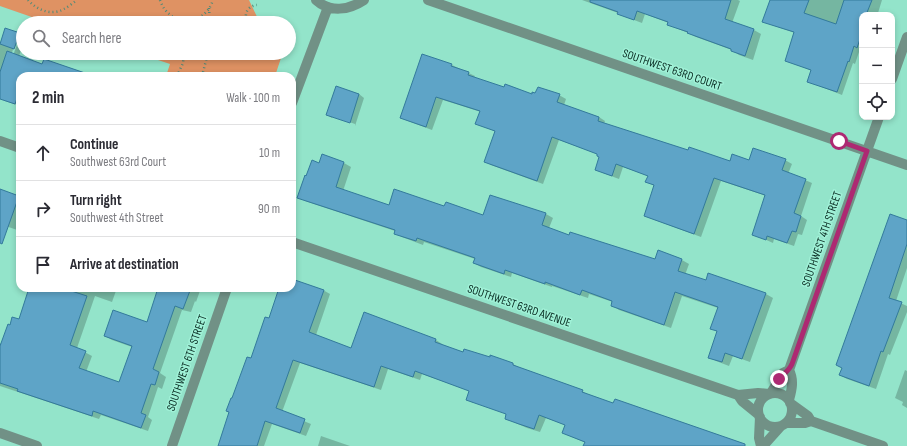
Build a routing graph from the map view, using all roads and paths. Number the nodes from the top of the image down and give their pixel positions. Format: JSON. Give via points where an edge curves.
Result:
{"nodes":[{"id":1,"x":28,"y":0,"type":"edge"},
{"id":2,"x":77,"y":0,"type":"edge"},
{"id":3,"x":160,"y":0,"type":"edge"},
{"id":4,"x":213,"y":0,"type":"edge"},
{"id":5,"x":316,"y":0,"type":"edge"},
{"id":6,"x":364,"y":0,"type":"edge"},
{"id":7,"x":428,"y":0,"type":"edge"},
{"id":8,"x":257,"y":5,"type":"dead end"},
{"id":9,"x":328,"y":7,"type":"junction"},
{"id":10,"x":209,"y":8,"type":"junction"},
{"id":11,"x":172,"y":16,"type":"edge"},
{"id":12,"x":201,"y":16,"type":"edge"},
{"id":13,"x":210,"y":16,"type":"edge"},
{"id":14,"x":246,"y":16,"type":"edge"},
{"id":15,"x":907,"y":37,"type":"edge"},
{"id":16,"x":183,"y":60,"type":"edge"},
{"id":17,"x":206,"y":60,"type":"edge"},
{"id":18,"x":895,"y":71,"type":"edge"},
{"id":19,"x":179,"y":72,"type":"edge"},
{"id":20,"x":203,"y":72,"type":"edge"},
{"id":21,"x":296,"y":92,"type":"edge"},
{"id":22,"x":878,"y":120,"type":"edge"},
{"id":23,"x":0,"y":141,"type":"edge"},
{"id":24,"x":16,"y":147,"type":"edge"},
{"id":25,"x":867,"y":151,"type":"junction"},
{"id":26,"x":907,"y":165,"type":"edge"},
{"id":27,"x":296,"y":243,"type":"edge"},
{"id":28,"x":226,"y":292,"type":"edge"},
{"id":29,"x":789,"y":370,"type":"junction"},
{"id":30,"x":770,"y":393,"type":"junction"},
{"id":31,"x":738,"y":395,"type":"junction"},
{"id":32,"x":790,"y":401,"type":"junction"},
{"id":33,"x":759,"y":415,"type":"junction"},
{"id":34,"x":811,"y":422,"type":"junction"},
{"id":35,"x":783,"y":424,"type":"junction"},
{"id":36,"x":0,"y":433,"type":"edge"},
{"id":37,"x":37,"y":446,"type":"edge"},
{"id":38,"x":172,"y":446,"type":"edge"},
{"id":39,"x":762,"y":446,"type":"edge"},
{"id":40,"x":882,"y":446,"type":"edge"}],
"edges":[{"from":1,"to":2,"type":"path","via":[[36,7],[50,12],[64,9]]},
{"from":3,"to":11,"type":"path","via":[[167,13]]},
{"from":4,"to":10,"type":"path"},
{"from":5,"to":9,"type":"street"},
{"from":6,"to":9,"type":"street","via":[[347,8]]},
{"from":7,"to":25,"type":"street","name":"SOUTHWEST 63RD COURT"},
{"from":8,"to":14,"type":"path","via":[[248,9]]},
{"from":9,"to":21,"type":"street"},
{"from":10,"to":12,"type":"path"},
{"from":10,"to":13,"type":"path"},
{"from":15,"to":18,"type":"street"},
{"from":16,"to":19,"type":"path"},
{"from":17,"to":20,"type":"path"},
{"from":22,"to":25,"type":"street","name":"SOUTHWEST 4TH STREET"},
{"from":23,"to":24,"type":"street"},
{"from":25,"to":26,"type":"street","name":"SOUTHWEST 63RD COURT"},
{"from":25,"to":29,"type":"street","name":"SOUTHWEST 4TH STREET"},
{"from":27,"to":31,"type":"street","name":"SOUTHWEST 63RD AVENUE"},
{"from":28,"to":38,"type":"street","name":"SOUTHWEST 6TH STREET"},
{"from":29,"to":30,"type":"street","name":"SOUTHWEST 4TH STREET","via":[[783,373]]},
{"from":29,"to":32,"type":"street","name":"SOUTHWEST 4TH STREET","via":[[793,377]]},
{"from":30,"to":31,"type":"street","name":"SOUTHWEST 63RD AVENUE"},
{"from":30,"to":32,"type":"street","via":[[781,394]]},
{"from":30,"to":33,"type":"street","name":"SOUTHWEST 4TH STREET","via":[[764,396],[759,404]]},
{"from":31,"to":33,"type":"street","name":"SOUTHWEST 63RD AVENUE"},
{"from":32,"to":34,"type":"street","via":[[808,416]]},
{"from":32,"to":35,"type":"street","name":"SOUTHWEST 4TH STREET","via":[[791,416]]},
{"from":33,"to":35,"type":"street","via":[[762,421],[771,426]]},
{"from":33,"to":39,"type":"street","name":"SOUTHWEST 4TH STREET","via":[[759,438]]},
{"from":34,"to":35,"type":"street"},
{"from":34,"to":40,"type":"street"},
{"from":35,"to":39,"type":"street","name":"SOUTHWEST 4TH STREET"},
{"from":36,"to":37,"type":"street"}]}
